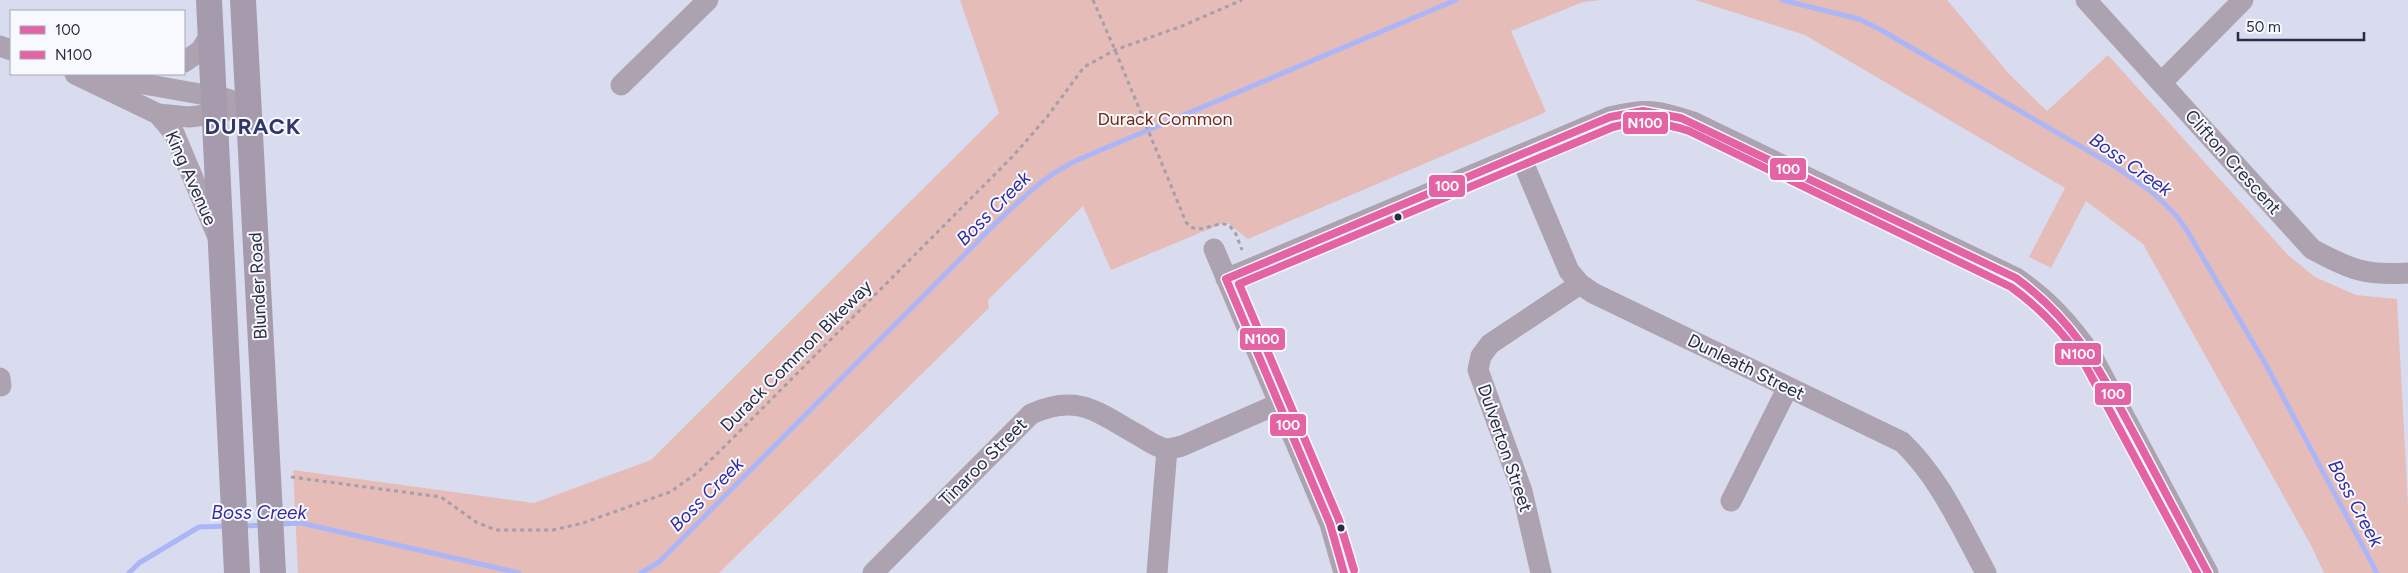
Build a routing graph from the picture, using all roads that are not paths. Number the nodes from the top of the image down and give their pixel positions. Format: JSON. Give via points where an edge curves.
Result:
{"nodes":[{"id":1,"x":209,"y":0,"type":"edge"},
{"id":2,"x":243,"y":0,"type":"edge"},
{"id":3,"x":708,"y":0,"type":"edge"},
{"id":4,"x":2086,"y":0,"type":"edge"},
{"id":5,"x":2242,"y":0,"type":"edge"},
{"id":6,"x":211,"y":34,"type":"junction"},
{"id":7,"x":185,"y":61,"type":"edge"},
{"id":8,"x":76,"y":75,"type":"edge"},
{"id":9,"x":93,"y":75,"type":"edge"},
{"id":10,"x":161,"y":75,"type":"edge"},
{"id":11,"x":128,"y":82,"type":"junction"},
{"id":12,"x":2162,"y":83,"type":"junction"},
{"id":13,"x":620,"y":85,"type":"dead end"},
{"id":14,"x":250,"y":103,"type":"junction"},
{"id":15,"x":214,"y":106,"type":"junction"},
{"id":16,"x":158,"y":114,"type":"junction"},
{"id":17,"x":1520,"y":155,"type":"junction"},
{"id":18,"x":221,"y":245,"type":"junction"},
{"id":19,"x":1214,"y":249,"type":"dead end"},
{"id":20,"x":2408,"y":273,"type":"edge"},
{"id":21,"x":1226,"y":279,"type":"junction"},
{"id":22,"x":1580,"y":284,"type":"junction"},
{"id":23,"x":1788,"y":387,"type":"junction"},
{"id":24,"x":1278,"y":404,"type":"junction"},
{"id":25,"x":1167,"y":449,"type":"junction"},
{"id":26,"x":1731,"y":501,"type":"dead end"},
{"id":27,"x":880,"y":570,"type":"edge"},
{"id":28,"x":236,"y":573,"type":"edge"},
{"id":29,"x":273,"y":573,"type":"edge"},
{"id":30,"x":1157,"y":573,"type":"edge"},
{"id":31,"x":1344,"y":573,"type":"edge"},
{"id":32,"x":1541,"y":573,"type":"edge"},
{"id":33,"x":1986,"y":573,"type":"edge"},
{"id":34,"x":2208,"y":573,"type":"edge"}],
"edges":[{"from":1,"to":6,"type":"main road","name":"Blunder Road"},
{"from":2,"to":14,"type":"main road","name":"Blunder Road"},
{"from":3,"to":13,"type":"street"},
{"from":4,"to":12,"type":"street","name":"Clifton Crescent"},
{"from":5,"to":12,"type":"street"},
{"from":6,"to":7,"type":"street","via":[[200,52]]},
{"from":6,"to":15,"type":"main road","name":"Blunder Road"},
{"from":8,"to":16,"type":"street","name":"King Avenue"},
{"from":9,"to":11,"type":"street","name":"King Avenue"},
{"from":10,"to":11,"type":"street","name":"King Avenue"},
{"from":11,"to":15,"type":"street","name":"King Avenue"},
{"from":12,"to":20,"type":"street","name":"Clifton Crescent","via":[[2312,249],[2344,267],[2379,275]]},
{"from":14,"to":15,"type":"street","name":"King Avenue"},
{"from":14,"to":29,"type":"main road","name":"Blunder Road"},
{"from":15,"to":16,"type":"street","name":"King Avenue","via":[[189,117]]},
{"from":15,"to":18,"type":"main road","name":"Blunder Road"},
{"from":16,"to":18,"type":"street","name":"King Avenue","via":[[174,133]]},
{"from":17,"to":21,"type":"street"},
{"from":17,"to":22,"type":"street","name":"Dunleath Street","via":[[1569,271]]},
{"from":17,"to":34,"type":"street","via":[[1610,117],[1637,110],[1661,112],[1693,122],[2016,278],[2055,309],[2092,356]]},
{"from":18,"to":28,"type":"main road","name":"Blunder Road"},
{"from":19,"to":21,"type":"street"},
{"from":21,"to":24,"type":"street"},
{"from":22,"to":23,"type":"street","name":"Dunleath Street"},
{"from":22,"to":32,"type":"street","name":"Dulverton Street","via":[[1490,344],[1481,356],[1478,370],[1522,491]]},
{"from":23,"to":26,"type":"street"},
{"from":23,"to":33,"type":"street","name":"Dunleath Street","via":[[1902,442],[1920,458]]},
{"from":24,"to":25,"type":"street","via":[[1182,446]]},
{"from":24,"to":31,"type":"street","via":[[1330,524]]},
{"from":25,"to":27,"type":"street","name":"Tinaroo Street","via":[[1090,408],[1072,404],[1051,405],[1031,414]]},
{"from":25,"to":30,"type":"street"}]}
